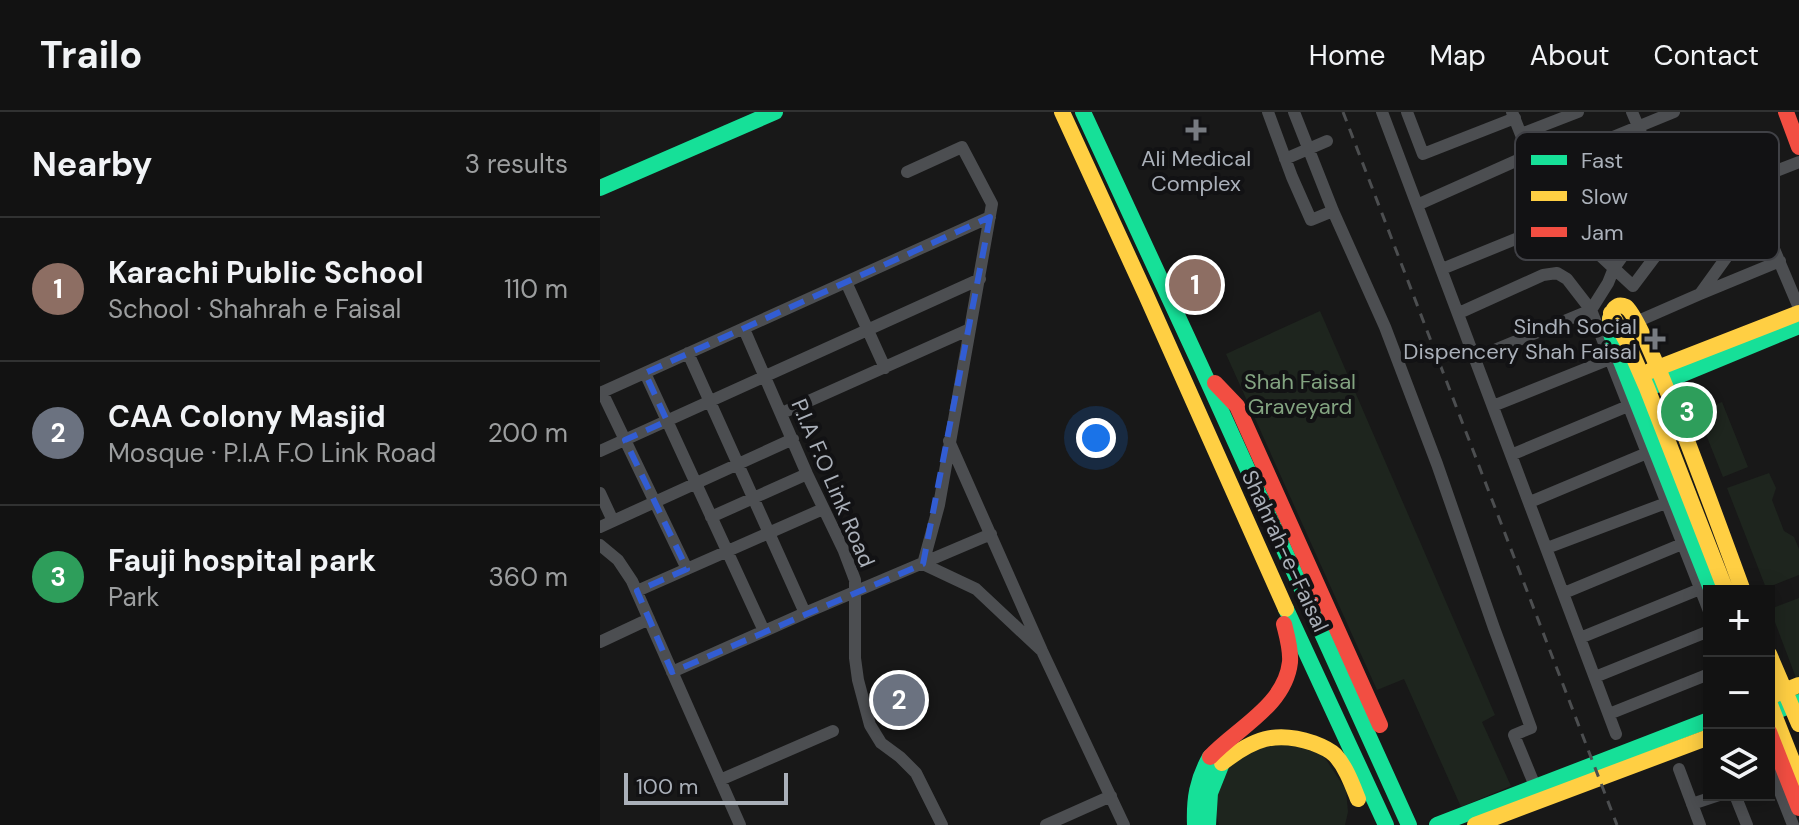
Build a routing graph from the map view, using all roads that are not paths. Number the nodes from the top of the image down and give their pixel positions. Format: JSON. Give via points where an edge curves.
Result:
{"nodes":[{"id":1,"x":775,"y":112,"type":"edge"},
{"id":2,"x":1083,"y":112,"type":"edge"},
{"id":3,"x":1268,"y":112,"type":"edge"},
{"id":4,"x":1294,"y":112,"type":"edge"},
{"id":5,"x":1382,"y":112,"type":"edge"},
{"id":6,"x":1407,"y":112,"type":"edge"},
{"id":7,"x":1578,"y":112,"type":"edge"},
{"id":8,"x":1632,"y":112,"type":"edge"},
{"id":9,"x":1674,"y":112,"type":"edge"},
{"id":10,"x":1786,"y":112,"type":"edge"},
{"id":11,"x":1513,"y":115,"type":"edge"},
{"id":12,"x":1062,"y":116,"type":"edge"},
{"id":13,"x":1638,"y":126,"type":"junction"},
{"id":14,"x":1526,"y":132,"type":"edge"},
{"id":15,"x":1624,"y":132,"type":"edge"},
{"id":16,"x":1641,"y":132,"type":"edge"},
{"id":17,"x":1327,"y":141,"type":"dead end"},
{"id":18,"x":1799,"y":147,"type":"edge"},
{"id":19,"x":1307,"y":148,"type":"junction"},
{"id":20,"x":1285,"y":159,"type":"junction"},
{"id":21,"x":1515,"y":161,"type":"edge"},
{"id":22,"x":1799,"y":162,"type":"edge"},
{"id":23,"x":1779,"y":170,"type":"edge"},
{"id":24,"x":907,"y":172,"type":"dead end"},
{"id":25,"x":600,"y":188,"type":"edge"},
{"id":26,"x":1417,"y":205,"type":"junction"},
{"id":27,"x":1333,"y":211,"type":"junction"},
{"id":28,"x":990,"y":217,"type":"junction"},
{"id":29,"x":1515,"y":239,"type":"edge"},
{"id":30,"x":1605,"y":260,"type":"edge"},
{"id":31,"x":1620,"y":260,"type":"edge"},
{"id":32,"x":1652,"y":260,"type":"edge"},
{"id":33,"x":1724,"y":260,"type":"edge"},
{"id":34,"x":1780,"y":261,"type":"joint"},
{"id":35,"x":1614,"y":268,"type":"junction"},
{"id":36,"x":1442,"y":269,"type":"junction"},
{"id":37,"x":980,"y":279,"type":"junction"},
{"id":38,"x":846,"y":282,"type":"junction"},
{"id":39,"x":1608,"y":283,"type":"junction"},
{"id":40,"x":1700,"y":294,"type":"junction"},
{"id":41,"x":1591,"y":310,"type":"junction"},
{"id":42,"x":1799,"y":310,"type":"edge"},
{"id":43,"x":1459,"y":313,"type":"junction"},
{"id":44,"x":1612,"y":313,"type":"junction"},
{"id":45,"x":1636,"y":322,"type":"junction"},
{"id":46,"x":1799,"y":326,"type":"edge"},
{"id":47,"x":744,"y":329,"type":"junction"},
{"id":48,"x":970,"y":329,"type":"junction"},
{"id":49,"x":868,"y":330,"type":"junction"},
{"id":50,"x":688,"y":353,"type":"junction"},
{"id":51,"x":1475,"y":358,"type":"junction"},
{"id":52,"x":1610,"y":359,"type":"junction"},
{"id":53,"x":885,"y":368,"type":"junction"},
{"id":54,"x":1203,"y":371,"type":"junction"},
{"id":55,"x":645,"y":373,"type":"junction"},
{"id":56,"x":1661,"y":374,"type":"junction"},
{"id":57,"x":765,"y":377,"type":"junction"},
{"id":58,"x":1644,"y":381,"type":"junction"},
{"id":59,"x":601,"y":392,"type":"edge"},
{"id":60,"x":710,"y":401,"type":"junction"},
{"id":61,"x":1493,"y":406,"type":"junction"},
{"id":62,"x":1628,"y":406,"type":"junction"},
{"id":63,"x":782,"y":413,"type":"junction"},
{"id":64,"x":667,"y":421,"type":"junction"},
{"id":65,"x":793,"y":439,"type":"junction"},
{"id":66,"x":625,"y":440,"type":"junction"},
{"id":67,"x":949,"y":441,"type":"junction"},
{"id":68,"x":600,"y":451,"type":"edge"},
{"id":69,"x":1647,"y":453,"type":"junction"},
{"id":70,"x":1511,"y":455,"type":"junction"},
{"id":71,"x":738,"y":464,"type":"junction"},
{"id":72,"x":807,"y":474,"type":"junction"},
{"id":73,"x":696,"y":483,"type":"junction"},
{"id":74,"x":600,"y":493,"type":"edge"},
{"id":75,"x":753,"y":498,"type":"junction"},
{"id":76,"x":655,"y":502,"type":"junction"},
{"id":77,"x":1530,"y":502,"type":"junction"},
{"id":78,"x":1666,"y":503,"type":"junction"},
{"id":79,"x":823,"y":509,"type":"junction"},
{"id":80,"x":711,"y":517,"type":"junction"},
{"id":81,"x":613,"y":521,"type":"junction"},
{"id":82,"x":600,"y":527,"type":"edge"},
{"id":83,"x":769,"y":532,"type":"junction"},
{"id":84,"x":991,"y":534,"type":"junction"},
{"id":85,"x":1682,"y":544,"type":"junction"},
{"id":86,"x":600,"y":545,"type":"edge"},
{"id":87,"x":1547,"y":548,"type":"junction"},
{"id":88,"x":727,"y":551,"type":"junction"},
{"id":89,"x":923,"y":564,"type":"junction"},
{"id":90,"x":687,"y":569,"type":"junction"},
{"id":91,"x":1272,"y":579,"type":"junction"},
{"id":92,"x":1703,"y":585,"type":"edge"},
{"id":93,"x":1704,"y":585,"type":"edge"},
{"id":94,"x":1724,"y":585,"type":"edge"},
{"id":95,"x":1741,"y":585,"type":"edge"},
{"id":96,"x":637,"y":591,"type":"junction"},
{"id":97,"x":1703,"y":591,"type":"edge"},
{"id":98,"x":854,"y":593,"type":"junction"},
{"id":99,"x":1564,"y":593,"type":"junction"},
{"id":100,"x":805,"y":613,"type":"junction"},
{"id":101,"x":649,"y":619,"type":"junction"},
{"id":102,"x":764,"y":631,"type":"junction"},
{"id":103,"x":1703,"y":633,"type":"edge"},
{"id":104,"x":1580,"y":638,"type":"junction"},
{"id":105,"x":600,"y":642,"type":"edge"},
{"id":106,"x":1042,"y":651,"type":"junction"},
{"id":107,"x":1770,"y":657,"type":"edge"},
{"id":108,"x":672,"y":672,"type":"junction"},
{"id":109,"x":1703,"y":676,"type":"edge"},
{"id":110,"x":1595,"y":677,"type":"junction"},
{"id":111,"x":1799,"y":685,"type":"edge"},
{"id":112,"x":1775,"y":696,"type":"edge"},
{"id":113,"x":1799,"y":702,"type":"edge"},
{"id":114,"x":1775,"y":712,"type":"edge"},
{"id":115,"x":1609,"y":714,"type":"junction"},
{"id":116,"x":1775,"y":715,"type":"edge"},
{"id":117,"x":1703,"y":722,"type":"edge"},
{"id":118,"x":1799,"y":724,"type":"edge"},
{"id":119,"x":833,"y":731,"type":"dead end"},
{"id":120,"x":1616,"y":734,"type":"dead end"},
{"id":121,"x":1703,"y":739,"type":"edge"},
{"id":122,"x":1775,"y":747,"type":"edge"},
{"id":123,"x":1216,"y":760,"type":"junction"},
{"id":124,"x":1679,"y":769,"type":"dead end"},
{"id":125,"x":1799,"y":778,"type":"edge"},
{"id":126,"x":720,"y":780,"type":"junction"},
{"id":127,"x":1775,"y":782,"type":"edge"},
{"id":128,"x":1535,"y":786,"type":"junction"},
{"id":129,"x":1111,"y":796,"type":"junction"},
{"id":130,"x":1703,"y":800,"type":"edge"},
{"id":131,"x":1737,"y":801,"type":"edge"},
{"id":132,"x":1692,"y":804,"type":"junction"},
{"id":133,"x":1799,"y":808,"type":"edge"},
{"id":134,"x":738,"y":825,"type":"edge"},
{"id":135,"x":942,"y":825,"type":"edge"},
{"id":136,"x":1046,"y":825,"type":"edge"},
{"id":137,"x":1124,"y":825,"type":"edge"},
{"id":138,"x":1195,"y":825,"type":"edge"},
{"id":139,"x":1208,"y":825,"type":"edge"},
{"id":140,"x":1371,"y":825,"type":"edge"},
{"id":141,"x":1386,"y":825,"type":"edge"},
{"id":142,"x":1409,"y":825,"type":"edge"},
{"id":143,"x":1425,"y":825,"type":"edge"},
{"id":144,"x":1437,"y":825,"type":"edge"},
{"id":145,"x":1475,"y":825,"type":"edge"},
{"id":146,"x":1700,"y":825,"type":"edge"},
{"id":147,"x":1747,"y":825,"type":"edge"},
{"id":148,"x":1793,"y":825,"type":"edge"}],
"edges":[{"from":1,"to":25,"type":"main road"},
{"from":2,"to":54,"type":"main road","name":"Shahrah-e-Faisal"},
{"from":3,"to":20,"type":"street"},
{"from":4,"to":19,"type":"street"},
{"from":5,"to":26,"type":"street"},
{"from":6,"to":11,"type":"street","via":[[1423,154]]},
{"from":7,"to":14,"type":"street"},
{"from":8,"to":13,"type":"street"},
{"from":9,"to":13,"type":"street"},
{"from":10,"to":18,"type":"main road"},
{"from":12,"to":91,"type":"main road","name":"Shahrah-e-Faisal"},
{"from":13,"to":15,"type":"street"},
{"from":13,"to":16,"type":"street"},
{"from":17,"to":19,"type":"street"},
{"from":19,"to":20,"type":"street"},
{"from":19,"to":27,"type":"street"},
{"from":20,"to":27,"type":"street","via":[[1311,220]]},
{"from":21,"to":26,"type":"street"},
{"from":22,"to":23,"type":"street"},
{"from":24,"to":28,"type":"street","via":[[962,147],[992,204]]},
{"from":26,"to":36,"type":"street"},
{"from":27,"to":128,"type":"street","via":[[1422,423],[1531,728],[1514,735]]},
{"from":28,"to":37,"type":"street"},
{"from":28,"to":38,"type":"street"},
{"from":29,"to":36,"type":"street"},
{"from":30,"to":35,"type":"street"},
{"from":31,"to":35,"type":"street"},
{"from":32,"to":35,"type":"street","via":[[1633,286]]},
{"from":33,"to":40,"type":"street"},
{"from":34,"to":40,"type":"street"},
{"from":34,"to":42,"type":"street"},
{"from":35,"to":39,"type":"street"},
{"from":36,"to":43,"type":"street"},
{"from":37,"to":48,"type":"street"},
{"from":37,"to":49,"type":"street"},
{"from":38,"to":47,"type":"street"},
{"from":38,"to":49,"type":"street"},
{"from":39,"to":41,"type":"street"},
{"from":39,"to":44,"type":"street"},
{"from":40,"to":45,"type":"street"},
{"from":41,"to":43,"type":"street","via":[[1567,279],[1551,273]]},
{"from":41,"to":51,"type":"street"},
{"from":41,"to":52,"type":"street"},
{"from":42,"to":56,"type":"main road"},
{"from":43,"to":51,"type":"street"},
{"from":44,"to":45,"type":"main road","via":[[1624,306]]},
{"from":44,"to":58,"type":"main road"},
{"from":44,"to":93,"type":"main road","via":[[1615,346]]},
{"from":45,"to":56,"type":"main road"},
{"from":46,"to":56,"type":"main road"},
{"from":47,"to":50,"type":"street"},
{"from":47,"to":57,"type":"street","name":"P.I.A F.O Link Road"},
{"from":48,"to":53,"type":"street"},
{"from":48,"to":67,"type":"street"},
{"from":49,"to":53,"type":"street"},
{"from":49,"to":57,"type":"street"},
{"from":50,"to":55,"type":"street"},
{"from":50,"to":60,"type":"street"},
{"from":51,"to":61,"type":"street"},
{"from":52,"to":61,"type":"street"},
{"from":52,"to":62,"type":"street"},
{"from":53,"to":63,"type":"street"},
{"from":54,"to":142,"type":"main road","name":"Shahrah-e-Faisal"},
{"from":54,"to":143,"type":"main road","via":[[1237,406]]},
{"from":55,"to":59,"type":"street"},
{"from":55,"to":64,"type":"street"},
{"from":56,"to":58,"type":"main road"},
{"from":56,"to":95,"type":"main road"},
{"from":57,"to":60,"type":"street"},
{"from":57,"to":63,"type":"street","name":"P.I.A F.O Link Road"},
{"from":58,"to":94,"type":"main road"},
{"from":59,"to":66,"type":"street"},
{"from":60,"to":64,"type":"street"},
{"from":60,"to":71,"type":"street"},
{"from":61,"to":70,"type":"street"},
{"from":62,"to":69,"type":"street"},
{"from":62,"to":70,"type":"street"},
{"from":63,"to":65,"type":"street","name":"P.I.A F.O Link Road"},
{"from":64,"to":66,"type":"street"},
{"from":64,"to":73,"type":"street"},
{"from":65,"to":71,"type":"street"},
{"from":65,"to":72,"type":"street","name":"P.I.A F.O Link Road"},
{"from":66,"to":68,"type":"street"},
{"from":66,"to":76,"type":"street"},
{"from":67,"to":84,"type":"street"},
{"from":67,"to":89,"type":"street"},
{"from":69,"to":77,"type":"street"},
{"from":69,"to":78,"type":"street"},
{"from":70,"to":77,"type":"street"},
{"from":71,"to":73,"type":"street"},
{"from":71,"to":75,"type":"street"},
{"from":72,"to":75,"type":"street"},
{"from":72,"to":79,"type":"street","name":"P.I.A F.O Link Road"},
{"from":73,"to":76,"type":"street"},
{"from":73,"to":80,"type":"street"},
{"from":74,"to":81,"type":"street"},
{"from":75,"to":80,"type":"street"},
{"from":75,"to":83,"type":"street"},
{"from":76,"to":81,"type":"street"},
{"from":76,"to":90,"type":"street"},
{"from":77,"to":87,"type":"street"},
{"from":78,"to":85,"type":"street"},
{"from":78,"to":87,"type":"street"},
{"from":79,"to":83,"type":"street"},
{"from":79,"to":98,"type":"street","name":"P.I.A F.O Link Road","via":[[855,580]]},
{"from":80,"to":88,"type":"street"},
{"from":81,"to":82,"type":"street"},
{"from":83,"to":88,"type":"street"},
{"from":83,"to":100,"type":"street"},
{"from":84,"to":89,"type":"street"},
{"from":84,"to":106,"type":"street"},
{"from":85,"to":92,"type":"street"},
{"from":85,"to":99,"type":"street"},
{"from":86,"to":96,"type":"street","via":[[618,560]]},
{"from":87,"to":99,"type":"street"},
{"from":88,"to":90,"type":"street"},
{"from":88,"to":102,"type":"street"},
{"from":89,"to":98,"type":"street"},
{"from":89,"to":106,"type":"street","via":[[976,589]]},
{"from":90,"to":96,"type":"street"},
{"from":91,"to":123,"type":"main road","via":[[1290,647],[1286,678],[1267,707],[1219,745]]},
{"from":91,"to":141,"type":"main road","name":"Shahrah-e-Faisal"},
{"from":96,"to":101,"type":"street"},
{"from":97,"to":104,"type":"street"},
{"from":98,"to":100,"type":"street"},
{"from":98,"to":135,"type":"street","name":"P.I.A F.O Link Road","via":[[855,658],[870,725],[881,743],[916,773]]},
{"from":99,"to":104,"type":"street"},
{"from":100,"to":102,"type":"street"},
{"from":101,"to":105,"type":"street"},
{"from":101,"to":108,"type":"street"},
{"from":102,"to":108,"type":"street"},
{"from":103,"to":110,"type":"street"},
{"from":104,"to":110,"type":"street"},
{"from":106,"to":129,"type":"street"},
{"from":107,"to":118,"type":"main road"},
{"from":108,"to":126,"type":"street"},
{"from":109,"to":115,"type":"street"},
{"from":110,"to":115,"type":"street"},
{"from":111,"to":112,"type":"main road"},
{"from":113,"to":114,"type":"main road"},
{"from":115,"to":120,"type":"street"},
{"from":116,"to":125,"type":"main road"},
{"from":117,"to":128,"type":"main road"},
{"from":119,"to":126,"type":"street"},
{"from":121,"to":145,"type":"main road"},
{"from":122,"to":133,"type":"main road"},
{"from":123,"to":138,"type":"main road","via":[[1199,774]]},
{"from":123,"to":139,"type":"main road"},
{"from":123,"to":140,"type":"main road","via":[[1276,736],[1318,745],[1340,762]]},
{"from":124,"to":132,"type":"street"},
{"from":126,"to":134,"type":"street"},
{"from":127,"to":148,"type":"street"},
{"from":128,"to":144,"type":"main road"},
{"from":129,"to":136,"type":"street"},
{"from":129,"to":137,"type":"street"},
{"from":130,"to":132,"type":"street"},
{"from":131,"to":147,"type":"street"},
{"from":132,"to":146,"type":"street"}]}
